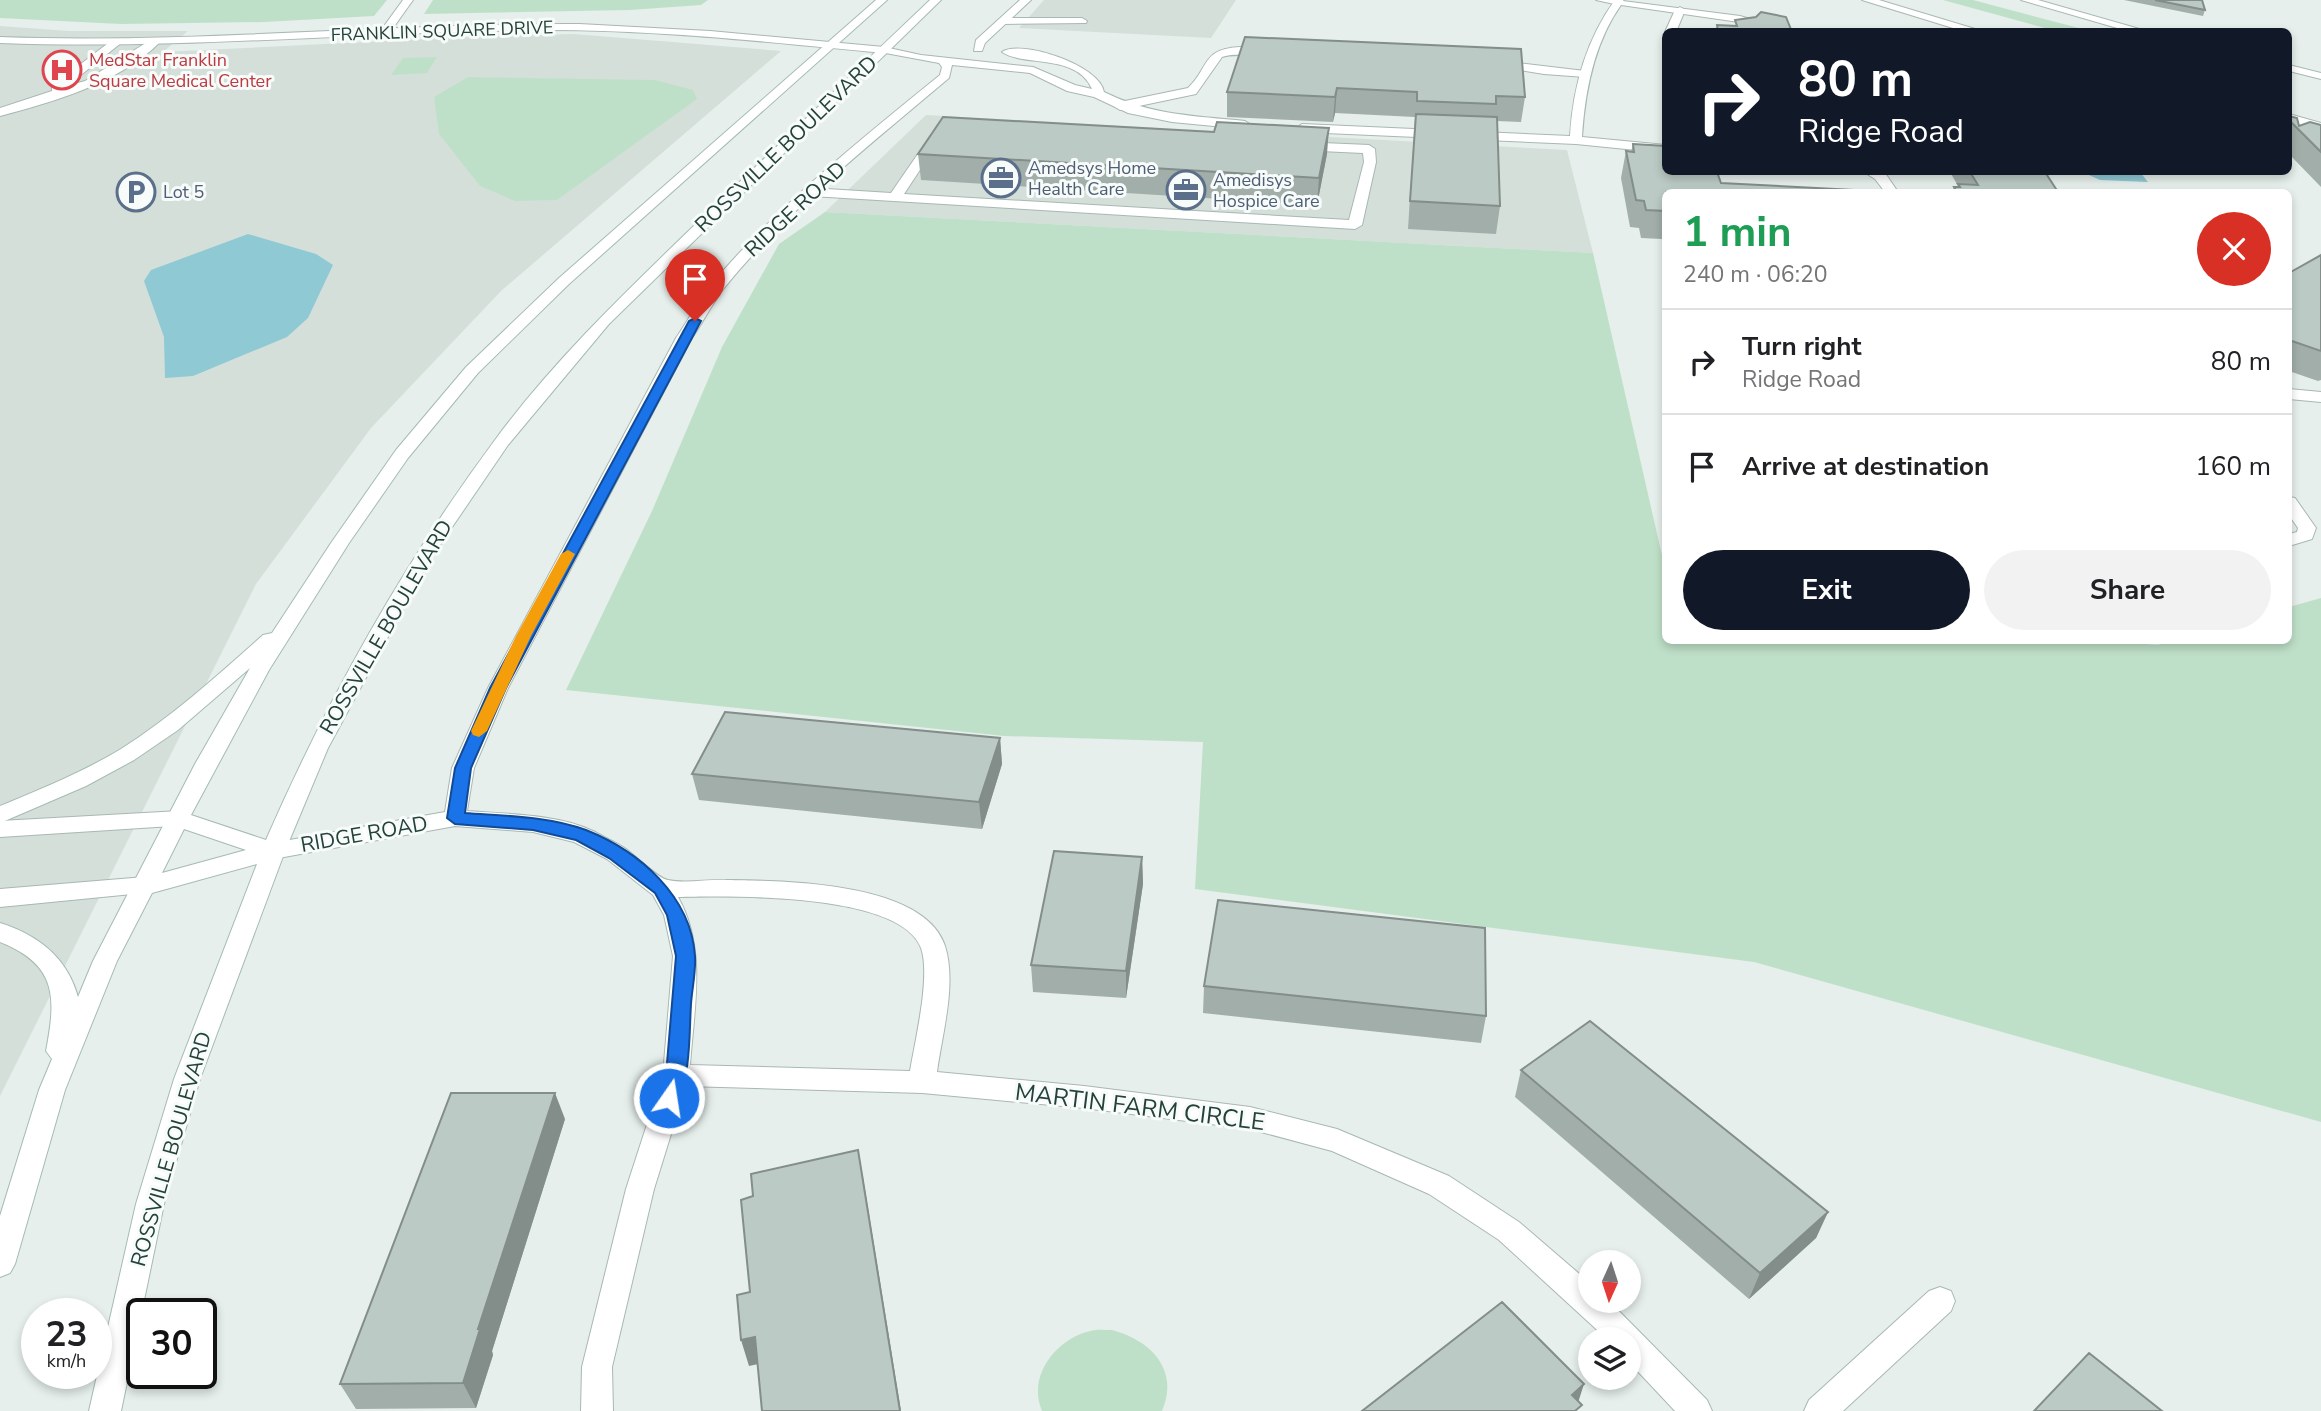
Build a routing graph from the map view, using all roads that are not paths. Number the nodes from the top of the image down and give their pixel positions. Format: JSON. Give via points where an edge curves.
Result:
{"nodes":[{"id":1,"x":408,"y":0,"type":"edge"},
{"id":2,"x":882,"y":0,"type":"edge"},
{"id":3,"x":936,"y":0,"type":"edge"},
{"id":4,"x":1026,"y":0,"type":"edge"},
{"id":5,"x":1601,"y":0,"type":"edge"},
{"id":6,"x":1867,"y":0,"type":"edge"},
{"id":7,"x":2026,"y":0,"type":"edge"},
{"id":8,"x":1620,"y":1,"type":"edge"},
{"id":9,"x":1680,"y":10,"type":"junction"},
{"id":10,"x":1002,"y":21,"type":"junction"},
{"id":11,"x":1082,"y":21,"type":"dead end"},
{"id":12,"x":1755,"y":22,"type":"junction"},
{"id":13,"x":1672,"y":28,"type":"edge"},
{"id":14,"x":1750,"y":28,"type":"edge"},
{"id":15,"x":1775,"y":28,"type":"edge"},
{"id":16,"x":1966,"y":28,"type":"edge"},
{"id":17,"x":2131,"y":28,"type":"edge"},
{"id":18,"x":384,"y":33,"type":"junction"},
{"id":19,"x":0,"y":40,"type":"edge"},
{"id":20,"x":115,"y":43,"type":"junction"},
{"id":21,"x":153,"y":43,"type":"junction"},
{"id":22,"x":831,"y":45,"type":"junction"},
{"id":23,"x":923,"y":46,"type":"dead end"},
{"id":24,"x":964,"y":48,"type":"dead end"},
{"id":25,"x":884,"y":50,"type":"junction"},
{"id":26,"x":988,"y":50,"type":"junction"},
{"id":27,"x":1280,"y":52,"type":"edge"},
{"id":28,"x":942,"y":60,"type":"junction"},
{"id":29,"x":1483,"y":62,"type":"edge"},
{"id":30,"x":2292,"y":69,"type":"edge"},
{"id":31,"x":1585,"y":74,"type":"junction"},
{"id":32,"x":2321,"y":76,"type":"edge"},
{"id":33,"x":49,"y":94,"type":"junction"},
{"id":34,"x":1098,"y":94,"type":"junction"},
{"id":35,"x":1119,"y":106,"type":"junction"},
{"id":36,"x":0,"y":112,"type":"edge"},
{"id":37,"x":2292,"y":119,"type":"edge"},
{"id":38,"x":1264,"y":125,"type":"edge"},
{"id":39,"x":1291,"y":127,"type":"edge"},
{"id":40,"x":2321,"y":127,"type":"edge"},
{"id":41,"x":949,"y":129,"type":"edge"},
{"id":42,"x":1372,"y":131,"type":"junction"},
{"id":43,"x":2308,"y":136,"type":"edge"},
{"id":44,"x":1662,"y":139,"type":"edge"},
{"id":45,"x":1582,"y":141,"type":"junction"},
{"id":46,"x":1287,"y":145,"type":"edge"},
{"id":47,"x":1369,"y":149,"type":"junction"},
{"id":48,"x":1662,"y":149,"type":"edge"},
{"id":49,"x":1876,"y":175,"type":"edge"},
{"id":50,"x":1889,"y":189,"type":"edge"},
{"id":51,"x":811,"y":192,"type":"junction"},
{"id":52,"x":895,"y":197,"type":"junction"},
{"id":53,"x":2292,"y":394,"type":"edge"},
{"id":54,"x":2321,"y":397,"type":"edge"},
{"id":55,"x":2292,"y":507,"type":"edge"},
{"id":56,"x":2292,"y":539,"type":"edge"},
{"id":57,"x":290,"y":621,"type":"junction"},
{"id":58,"x":0,"y":815,"type":"edge"},
{"id":59,"x":455,"y":818,"type":"junction"},
{"id":60,"x":180,"y":819,"type":"junction"},
{"id":61,"x":0,"y":828,"type":"edge"},
{"id":62,"x":273,"y":851,"type":"junction"},
{"id":63,"x":145,"y":886,"type":"junction"},
{"id":64,"x":661,"y":889,"type":"junction"},
{"id":65,"x":0,"y":898,"type":"edge"},
{"id":66,"x":0,"y":932,"type":"edge"},
{"id":67,"x":676,"y":1075,"type":"junction"},
{"id":68,"x":922,"y":1082,"type":"junction"},
{"id":69,"x":52,"y":1090,"type":"junction"},
{"id":70,"x":0,"y":1264,"type":"edge"},
{"id":71,"x":1940,"y":1301,"type":"dead end"},
{"id":72,"x":1616,"y":1327,"type":"edge"},
{"id":73,"x":1641,"y":1352,"type":"edge"},
{"id":74,"x":105,"y":1411,"type":"edge"},
{"id":75,"x":597,"y":1411,"type":"edge"},
{"id":76,"x":1696,"y":1411,"type":"edge"},
{"id":77,"x":1820,"y":1411,"type":"edge"}],
"edges":[{"from":1,"to":18,"type":"street"},
{"from":2,"to":22,"type":"street","name":"ROSSVILLE BOULEVARD"},
{"from":3,"to":25,"type":"street","name":"ROSSVILLE BOULEVARD"},
{"from":4,"to":10,"type":"street"},
{"from":5,"to":8,"type":"street"},
{"from":6,"to":16,"type":"street"},
{"from":7,"to":17,"type":"street"},
{"from":8,"to":9,"type":"street"},
{"from":8,"to":31,"type":"street","via":[[1608,14]]},
{"from":9,"to":12,"type":"street"},
{"from":9,"to":13,"type":"street"},
{"from":10,"to":11,"type":"street"},
{"from":10,"to":26,"type":"street","via":[[980,42]]},
{"from":12,"to":14,"type":"street"},
{"from":12,"to":15,"type":"street"},
{"from":18,"to":21,"type":"street","name":"FRANKLIN SQUARE DRIVE"},
{"from":18,"to":22,"type":"street","name":"FRANKLIN SQUARE DRIVE","via":[[604,28]]},
{"from":19,"to":20,"type":"street","name":"FRANKLIN SQUARE DRIVE"},
{"from":20,"to":21,"type":"street","name":"FRANKLIN SQUARE DRIVE"},
{"from":20,"to":33,"type":"street"},
{"from":21,"to":33,"type":"street","via":[[89,83]]},
{"from":22,"to":25,"type":"street","name":"FRANKLIN SQUARE DRIVE"},
{"from":22,"to":57,"type":"street","name":"ROSSVILLE BOULEVARD","via":[[564,281],[472,370],[402,454]]},
{"from":23,"to":25,"type":"street","name":"FRANKLIN SQUARE DRIVE"},
{"from":24,"to":26,"type":"street","name":"FRANKLIN SQUARE DRIVE"},
{"from":25,"to":28,"type":"street","name":"FRANKLIN SQUARE DRIVE"},
{"from":25,"to":62,"type":"street","name":"ROSSVILLE BOULEVARD","via":[[628,297],[502,442],[420,561],[366,655],[317,748]]},
{"from":26,"to":34,"type":"street","name":"FRANKLIN SQUARE DRIVE","via":[[1067,64],[1091,77]]},
{"from":27,"to":35,"type":"street","via":[[1219,54],[1192,92]]},
{"from":28,"to":34,"type":"street","name":"FRANKLIN SQUARE DRIVE","via":[[1033,70],[1071,88]]},
{"from":28,"to":51,"type":"street","name":"RIDGE ROAD","via":[[948,67],[945,76]]},
{"from":29,"to":31,"type":"street"},
{"from":30,"to":32,"type":"street"},
{"from":31,"to":45,"type":"street","via":[[1576,120]]},
{"from":33,"to":36,"type":"street"},
{"from":34,"to":35,"type":"street","name":"FRANKLIN SQUARE DRIVE"},
{"from":35,"to":38,"type":"street","name":"FRANKLIN SQUARE DRIVE","via":[[1172,118]]},
{"from":37,"to":40,"type":"street"},
{"from":39,"to":42,"type":"street"},
{"from":40,"to":43,"type":"street"},
{"from":41,"to":52,"type":"street","via":[[934,139]]},
{"from":42,"to":45,"type":"street"},
{"from":42,"to":47,"type":"street"},
{"from":44,"to":45,"type":"street"},
{"from":45,"to":48,"type":"street"},
{"from":46,"to":47,"type":"street"},
{"from":47,"to":52,"type":"street","via":[[1355,225]]},
{"from":49,"to":50,"type":"street"},
{"from":51,"to":52,"type":"street"},
{"from":51,"to":59,"type":"street","name":"RIDGE ROAD","via":[[718,287],[684,338],[498,688],[463,768]]},
{"from":53,"to":54,"type":"street"},
{"from":55,"to":56,"type":"street","via":[[2306,528],[2305,535]]},
{"from":57,"to":58,"type":"street","via":[[200,702],[146,742],[105,767]]},
{"from":57,"to":60,"type":"street","name":"ROSSVILLE BOULEVARD","via":[[206,764]]},
{"from":59,"to":62,"type":"street","name":"RIDGE ROAD"},
{"from":59,"to":64,"type":"street","via":[[533,824],[581,835],[615,853]]},
{"from":60,"to":61,"type":"street"},
{"from":60,"to":62,"type":"street"},
{"from":60,"to":63,"type":"street","name":"ROSSVILLE BOULEVARD"},
{"from":62,"to":63,"type":"street","name":"RIDGE ROAD"},
{"from":62,"to":74,"type":"street","name":"ROSSVILLE BOULEVARD","via":[[187,1079],[150,1204]]},
{"from":63,"to":65,"type":"street","name":"RIDGE ROAD"},
{"from":63,"to":69,"type":"street","name":"ROSSVILLE BOULEVARD","via":[[105,961]]},
{"from":64,"to":67,"type":"street","via":[[676,915],[685,956]]},
{"from":64,"to":68,"type":"street","via":[[735,887],[838,896],[887,906],[923,926],[933,945],[936,972]]},
{"from":66,"to":69,"type":"street","via":[[38,952],[64,989],[66,1011]]},
{"from":67,"to":68,"type":"street","name":"MARTIN FARM CIRCLE"},
{"from":67,"to":75,"type":"street","via":[[640,1189],[597,1367]]},
{"from":68,"to":72,"type":"street","name":"MARTIN FARM CIRCLE","via":[[1250,1118],[1338,1141],[1439,1185],[1509,1231]]},
{"from":69,"to":70,"type":"street","name":"ROSSVILLE BOULEVARD"},
{"from":71,"to":77,"type":"street"},
{"from":73,"to":76,"type":"street","name":"MARTIN FARM CIRCLE"}]}
